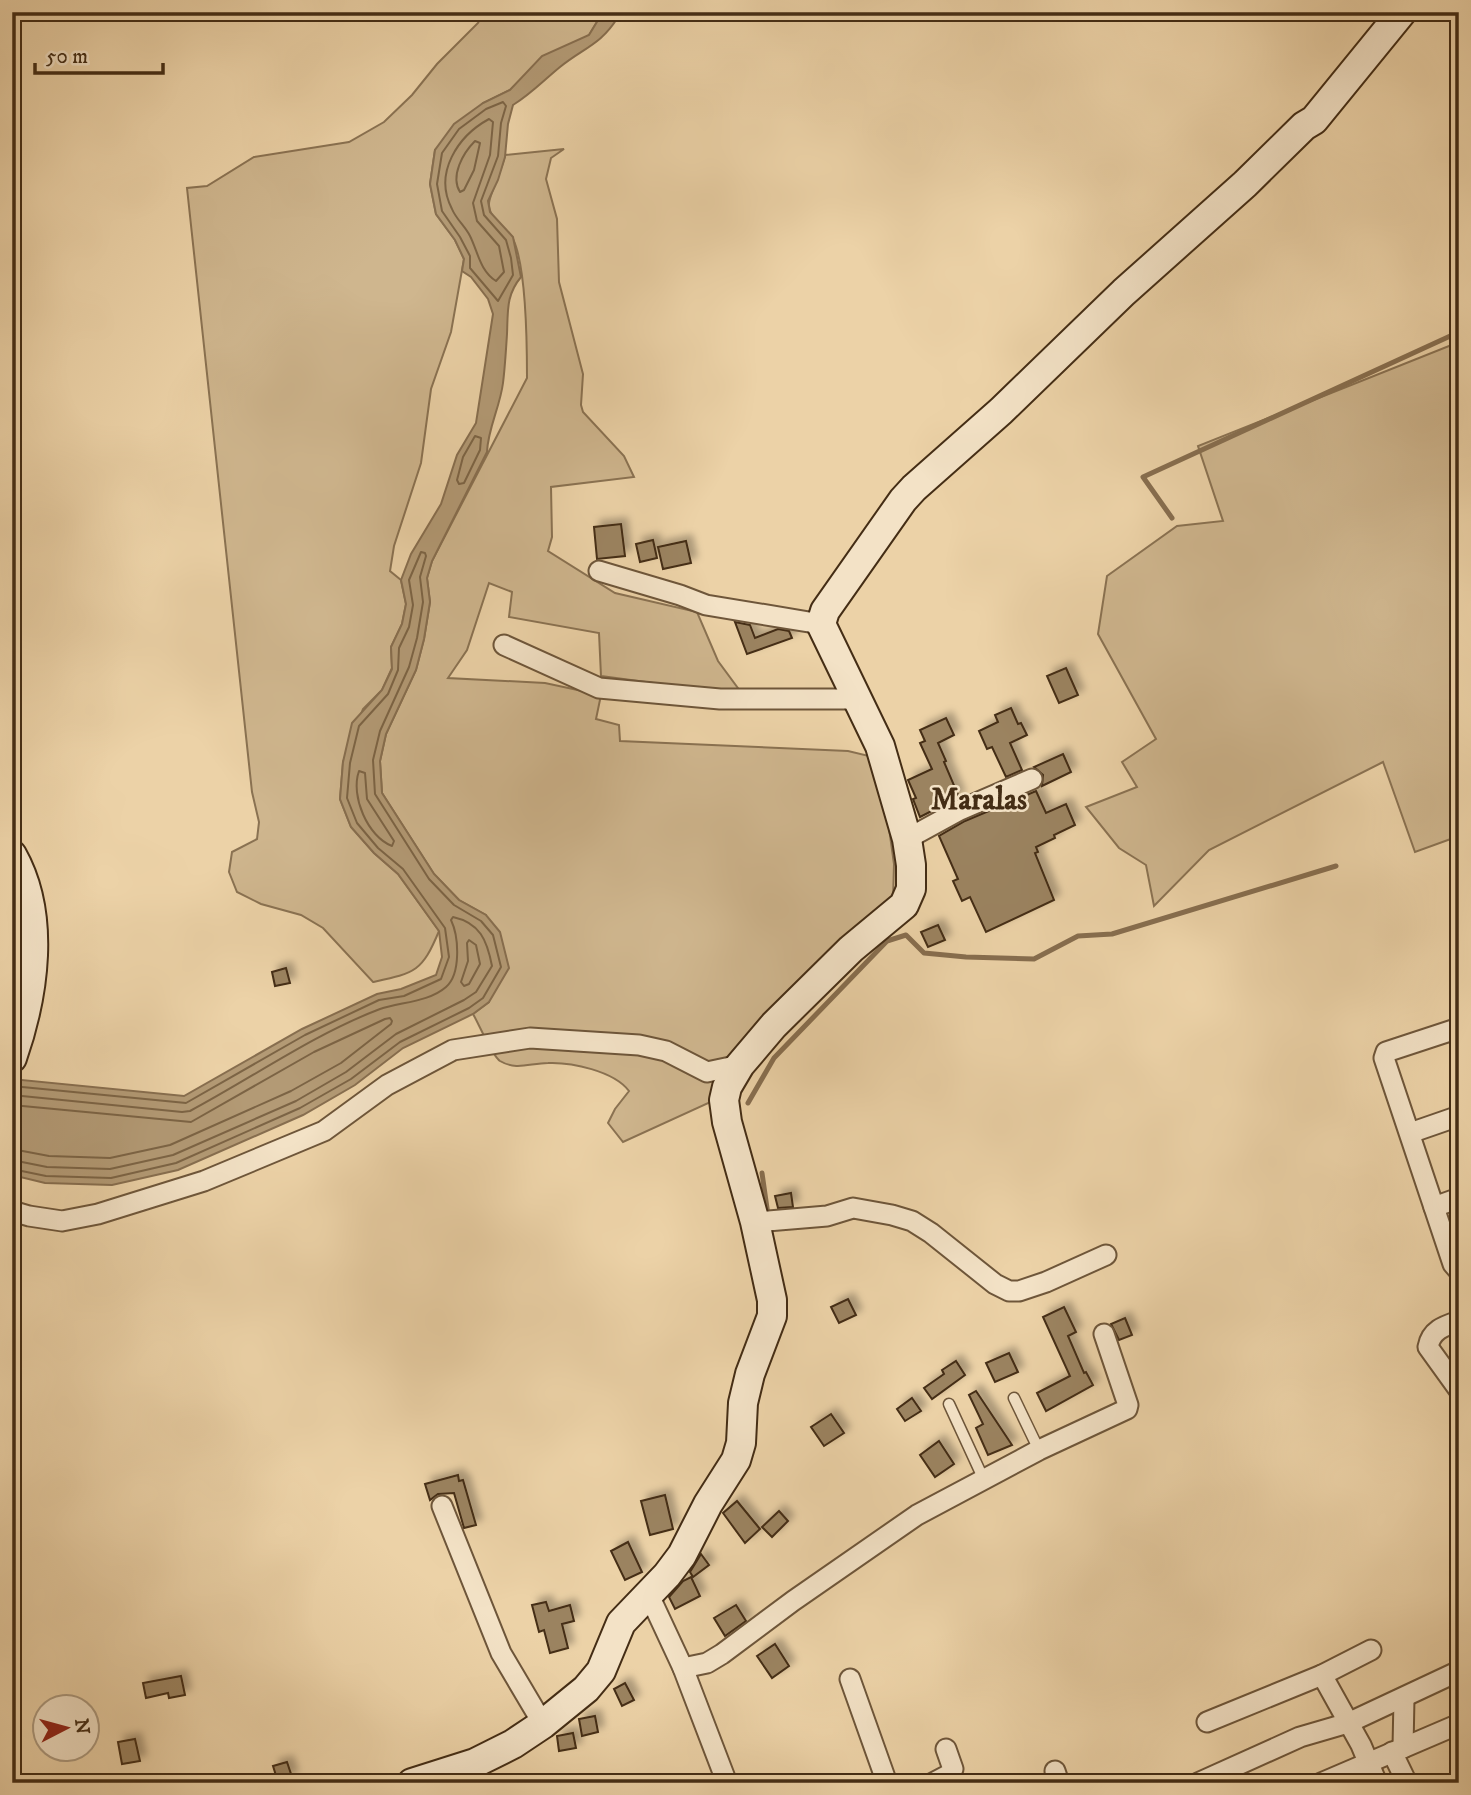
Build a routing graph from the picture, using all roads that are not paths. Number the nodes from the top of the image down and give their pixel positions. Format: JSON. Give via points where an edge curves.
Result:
{"nodes":[{"id":1,"x":1402,"y":12,"type":"edge"},
{"id":2,"x":599,"y":571,"type":"dead end"},
{"id":3,"x":821,"y":624,"type":"junction"},
{"id":4,"x":505,"y":645,"type":"dead end"},
{"id":5,"x":857,"y":699,"type":"junction"},
{"id":6,"x":1032,"y":779,"type":"dead end"},
{"id":7,"x":907,"y":838,"type":"junction"},
{"id":8,"x":12,"y":855,"type":"edge"},
{"id":9,"x":1459,"y":1028,"type":"edge"},
{"id":10,"x":17,"y":1034,"type":"edge"},
{"id":11,"x":740,"y":1065,"type":"junction"},
{"id":12,"x":1459,"y":1116,"type":"edge"},
{"id":13,"x":1410,"y":1133,"type":"junction"},
{"id":14,"x":1459,"y":1198,"type":"edge"},
{"id":15,"x":1434,"y":1207,"type":"junction"},
{"id":16,"x":12,"y":1211,"type":"edge"},
{"id":17,"x":755,"y":1223,"type":"junction"},
{"id":18,"x":1106,"y":1255,"type":"dead end"},
{"id":19,"x":1459,"y":1272,"type":"edge"},
{"id":20,"x":1459,"y":1321,"type":"edge"},
{"id":21,"x":1104,"y":1334,"type":"dead end"},
{"id":22,"x":1459,"y":1390,"type":"edge"},
{"id":23,"x":1014,"y":1398,"type":"dead end"},
{"id":24,"x":949,"y":1404,"type":"dead end"},
{"id":25,"x":1040,"y":1450,"type":"junction"},
{"id":26,"x":984,"y":1480,"type":"junction"},
{"id":27,"x":442,"y":1506,"type":"dead end"},
{"id":28,"x":648,"y":1593,"type":"junction"},
{"id":29,"x":1371,"y":1650,"type":"dead end"},
{"id":30,"x":684,"y":1668,"type":"junction"},
{"id":31,"x":1459,"y":1671,"type":"edge"},
{"id":32,"x":1322,"y":1675,"type":"junction"},
{"id":33,"x":850,"y":1679,"type":"dead end"},
{"id":34,"x":1404,"y":1698,"type":"junction"},
{"id":35,"x":1207,"y":1722,"type":"dead end"},
{"id":36,"x":1348,"y":1723,"type":"junction"},
{"id":37,"x":543,"y":1724,"type":"junction"},
{"id":38,"x":1459,"y":1724,"type":"edge"},
{"id":39,"x":946,"y":1749,"type":"dead end"},
{"id":40,"x":1397,"y":1750,"type":"junction"},
{"id":41,"x":1368,"y":1763,"type":"junction"},
{"id":42,"x":12,"y":1775,"type":"edge"},
{"id":43,"x":14,"y":1783,"type":"edge"},
{"id":44,"x":412,"y":1783,"type":"edge"},
{"id":45,"x":727,"y":1783,"type":"edge"},
{"id":46,"x":887,"y":1783,"type":"edge"},
{"id":47,"x":933,"y":1783,"type":"edge"},
{"id":48,"x":1198,"y":1783,"type":"edge"},
{"id":49,"x":1321,"y":1783,"type":"edge"},
{"id":50,"x":1377,"y":1783,"type":"edge"},
{"id":51,"x":1407,"y":1783,"type":"edge"}],
"edges":[{"from":1,"to":3,"type":"street","via":[[1314,120],[914,488],[825,611]]},
{"from":2,"to":3,"type":"street","via":[[706,605]]},
{"from":3,"to":5,"type":"street"},
{"from":4,"to":5,"type":"street","via":[[599,688],[720,699]]},
{"from":5,"to":7,"type":"street","via":[[880,746]]},
{"from":6,"to":7,"type":"street"},
{"from":7,"to":11,"type":"street","via":[[911,889],[904,905],[850,949]]},
{"from":8,"to":10,"type":"street","via":[[24,878],[32,920],[30,975]]},
{"from":9,"to":13,"type":"street","via":[[1386,1052],[1384,1058]]},
{"from":11,"to":16,"type":"street","via":[[707,1072],[666,1051],[639,1045],[530,1038],[453,1050],[387,1085],[324,1131],[204,1181],[62,1221]]},
{"from":11,"to":17,"type":"street","via":[[724,1100]]},
{"from":12,"to":13,"type":"street"},
{"from":13,"to":15,"type":"street"},
{"from":14,"to":15,"type":"street"},
{"from":15,"to":19,"type":"street"},
{"from":17,"to":18,"type":"street","via":[[827,1216],[853,1208],[892,1215],[931,1233],[1009,1291],[1046,1282]]},
{"from":17,"to":28,"type":"street","via":[[772,1316],[750,1374],[741,1443],[682,1555]]},
{"from":20,"to":22,"type":"street","via":[[1439,1328],[1429,1338],[1428,1347]]},
{"from":21,"to":25,"type":"street","via":[[1127,1409]]},
{"from":23,"to":25,"type":"lane"},
{"from":24,"to":26,"type":"lane"},
{"from":25,"to":26,"type":"street"},
{"from":26,"to":30,"type":"street","via":[[897,1527],[722,1654]]},
{"from":27,"to":37,"type":"street","via":[[501,1653]]},
{"from":28,"to":30,"type":"street"},
{"from":28,"to":37,"type":"street","via":[[621,1623],[601,1671]]},
{"from":29,"to":32,"type":"street"},
{"from":30,"to":45,"type":"street"},
{"from":31,"to":34,"type":"street"},
{"from":32,"to":35,"type":"street"},
{"from":32,"to":36,"type":"street"},
{"from":33,"to":46,"type":"street"},
{"from":34,"to":36,"type":"street"},
{"from":34,"to":40,"type":"street"},
{"from":36,"to":41,"type":"street"},
{"from":36,"to":48,"type":"street","via":[[1300,1737]]},
{"from":37,"to":44,"type":"street","via":[[475,1763]]},
{"from":38,"to":40,"type":"street"},
{"from":39,"to":47,"type":"street","via":[[953,1769]]},
{"from":40,"to":41,"type":"street"},
{"from":40,"to":51,"type":"street"},
{"from":41,"to":49,"type":"street"},
{"from":41,"to":50,"type":"street"},
{"from":42,"to":43,"type":"lane"}]}
